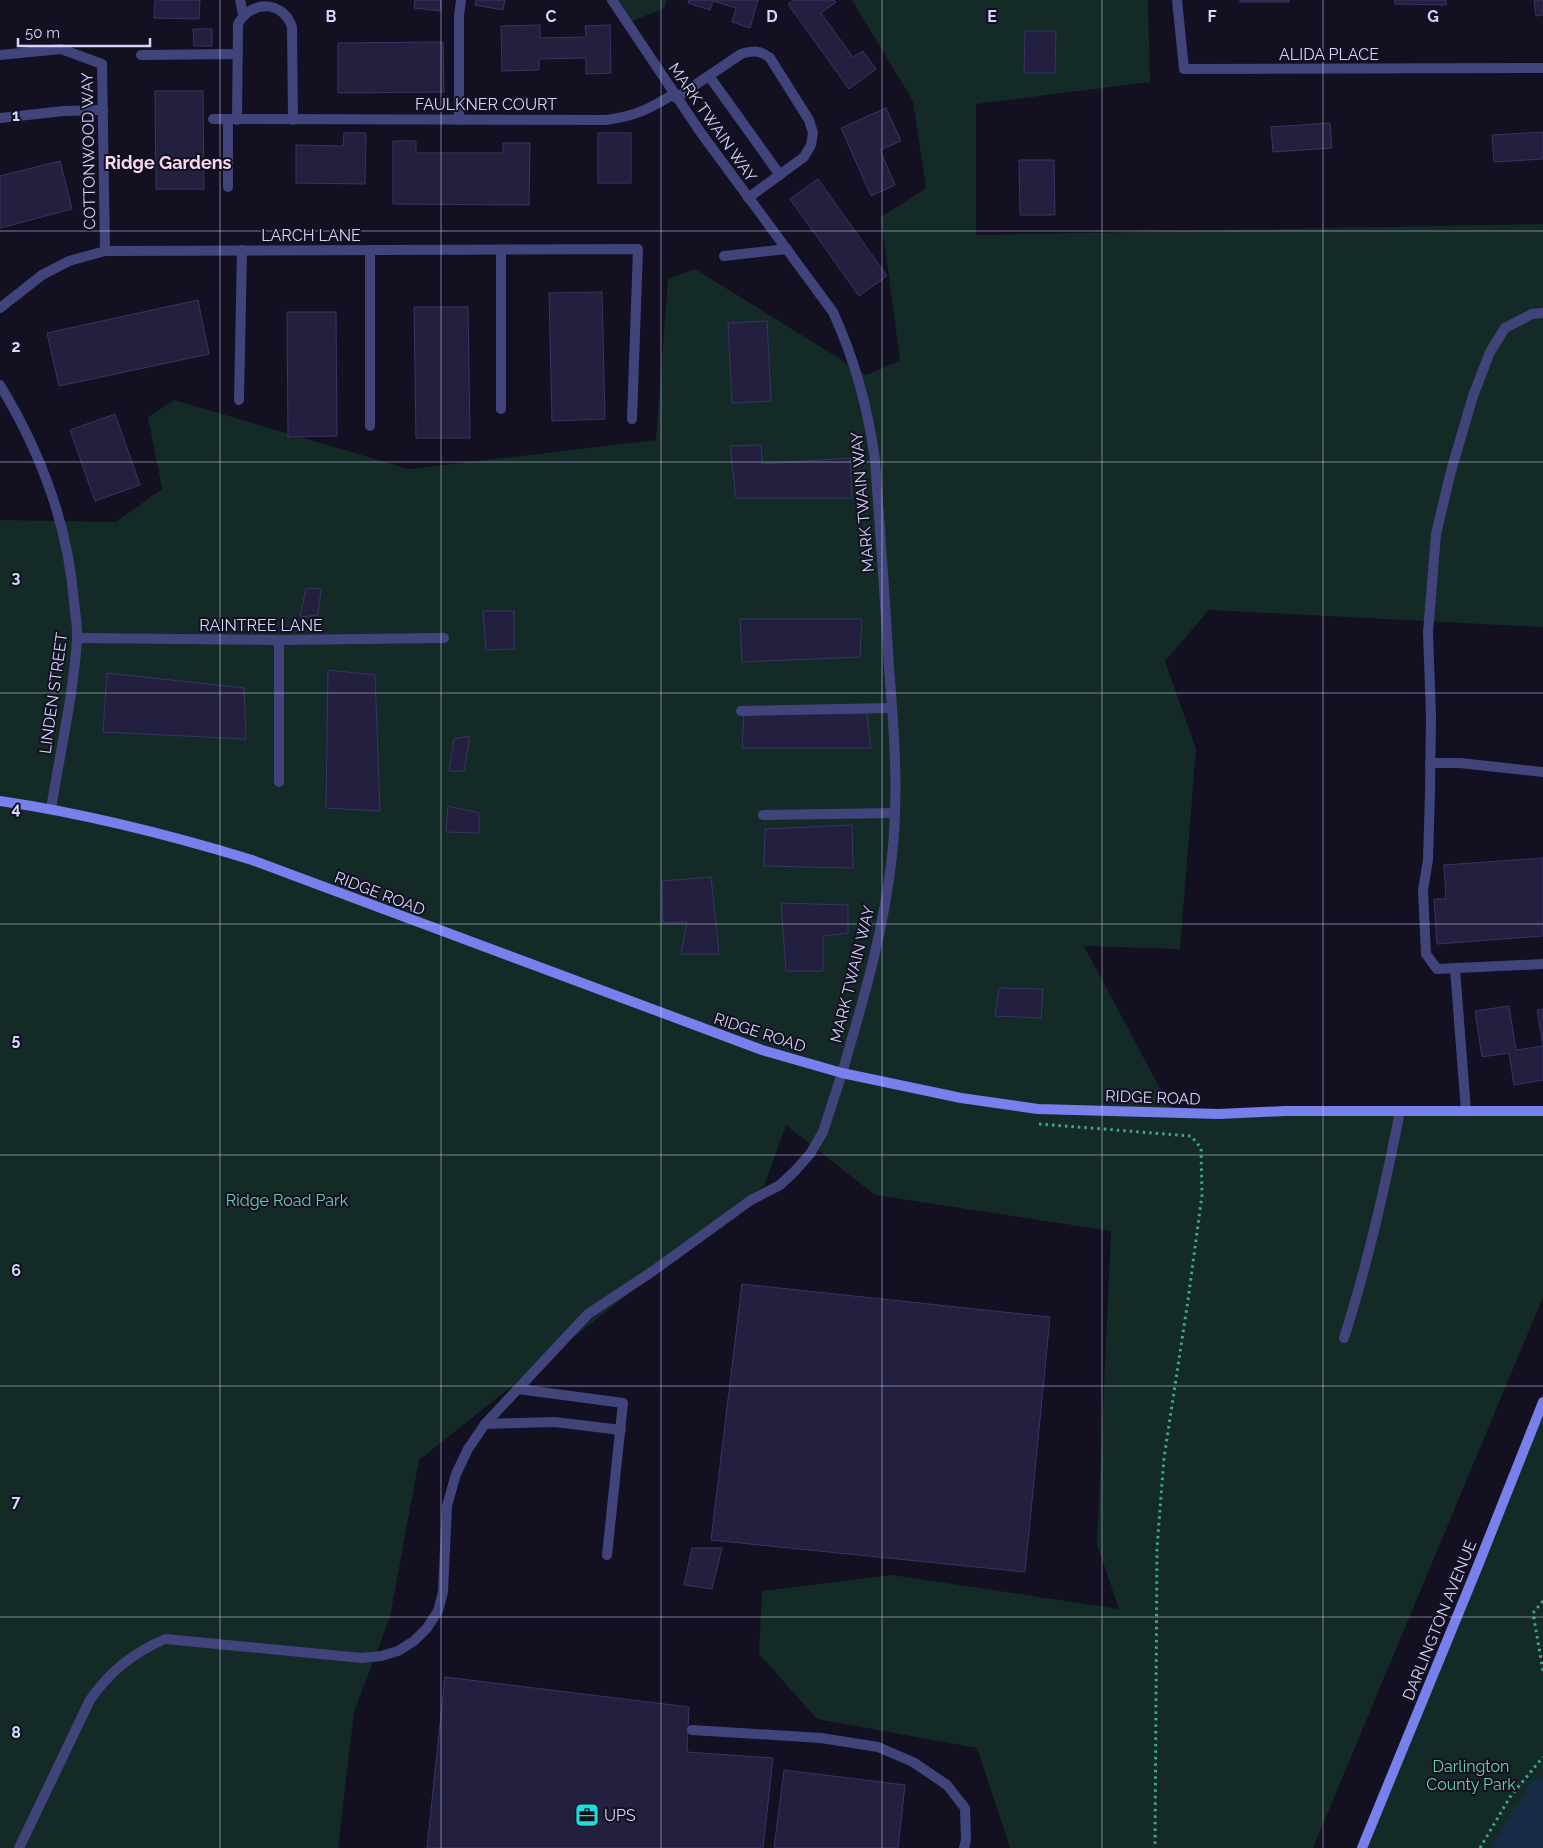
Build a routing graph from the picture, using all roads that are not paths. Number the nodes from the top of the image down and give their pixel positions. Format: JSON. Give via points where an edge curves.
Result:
{"nodes":[{"id":1,"x":240,"y":0,"type":"edge"},
{"id":2,"x":461,"y":0,"type":"edge"},
{"id":3,"x":612,"y":0,"type":"edge"},
{"id":4,"x":1177,"y":0,"type":"edge"},
{"id":5,"x":284,"y":4,"type":"edge"},
{"id":6,"x":243,"y":14,"type":"junction"},
{"id":7,"x":238,"y":54,"type":"junction"},
{"id":8,"x":141,"y":55,"type":"dead end"},
{"id":9,"x":0,"y":56,"type":"edge"},
{"id":10,"x":1543,"y":68,"type":"edge"},
{"id":11,"x":709,"y":76,"type":"junction"},
{"id":12,"x":675,"y":96,"type":"junction"},
{"id":13,"x":103,"y":110,"type":"junction"},
{"id":14,"x":0,"y":118,"type":"edge"},
{"id":15,"x":213,"y":119,"type":"dead end"},
{"id":16,"x":233,"y":119,"type":"junction"},
{"id":17,"x":293,"y":120,"type":"junction"},
{"id":18,"x":459,"y":120,"type":"junction"},
{"id":19,"x":780,"y":175,"type":"junction"},
{"id":20,"x":228,"y":187,"type":"dead end"},
{"id":21,"x":748,"y":198,"type":"junction"},
{"id":22,"x":786,"y":249,"type":"junction"},
{"id":23,"x":242,"y":250,"type":"junction"},
{"id":24,"x":370,"y":250,"type":"junction"},
{"id":25,"x":501,"y":250,"type":"junction"},
{"id":26,"x":105,"y":251,"type":"junction"},
{"id":27,"x":724,"y":256,"type":"dead end"},
{"id":28,"x":0,"y":308,"type":"edge"},
{"id":29,"x":1543,"y":313,"type":"edge"},
{"id":30,"x":0,"y":385,"type":"edge"},
{"id":31,"x":239,"y":400,"type":"dead end"},
{"id":32,"x":501,"y":409,"type":"dead end"},
{"id":33,"x":632,"y":419,"type":"dead end"},
{"id":34,"x":370,"y":426,"type":"dead end"},
{"id":35,"x":78,"y":638,"type":"junction"},
{"id":36,"x":444,"y":638,"type":"dead end"},
{"id":37,"x":279,"y":640,"type":"junction"},
{"id":38,"x":892,"y":708,"type":"junction"},
{"id":39,"x":742,"y":711,"type":"dead end"},
{"id":40,"x":1430,"y":762,"type":"junction"},
{"id":41,"x":1543,"y":772,"type":"edge"},
{"id":42,"x":279,"y":782,"type":"dead end"},
{"id":43,"x":0,"y":801,"type":"edge"},
{"id":44,"x":51,"y":809,"type":"junction"},
{"id":45,"x":895,"y":813,"type":"junction"},
{"id":46,"x":763,"y":815,"type":"dead end"},
{"id":47,"x":1543,"y":964,"type":"edge"},
{"id":48,"x":1455,"y":969,"type":"junction"},
{"id":49,"x":842,"y":1073,"type":"junction"},
{"id":50,"x":1400,"y":1111,"type":"junction"},
{"id":51,"x":1466,"y":1111,"type":"junction"},
{"id":52,"x":1543,"y":1111,"type":"edge"},
{"id":53,"x":1344,"y":1338,"type":"dead end"},
{"id":54,"x":518,"y":1389,"type":"junction"},
{"id":55,"x":1543,"y":1402,"type":"edge"},
{"id":56,"x":485,"y":1424,"type":"junction"},
{"id":57,"x":621,"y":1430,"type":"junction"},
{"id":58,"x":607,"y":1555,"type":"dead end"},
{"id":59,"x":692,"y":1730,"type":"dead end"},
{"id":60,"x":19,"y":1848,"type":"edge"},
{"id":61,"x":964,"y":1848,"type":"edge"},
{"id":62,"x":1362,"y":1848,"type":"edge"}],
"edges":[{"from":1,"to":6,"type":"street"},
{"from":2,"to":18,"type":"street"},
{"from":3,"to":12,"type":"street","name":"MARK TWAIN WAY"},
{"from":4,"to":10,"type":"street","name":"ALIDA PLACE","via":[[1184,69]]},
{"from":5,"to":6,"type":"street","via":[[261,3]]},
{"from":5,"to":17,"type":"street","via":[[292,27]]},
{"from":6,"to":7,"type":"street","via":[[238,24]]},
{"from":7,"to":8,"type":"street"},
{"from":7,"to":16,"type":"street"},
{"from":9,"to":13,"type":"street","name":"COTTONWOOD WAY","via":[[61,49],[102,64]]},
{"from":11,"to":12,"type":"street","name":"FAULKNER COURT"},
{"from":11,"to":19,"type":"street"},
{"from":11,"to":19,"type":"street","name":"FAULKNER COURT","via":[[751,50],[770,58],[809,120],[813,132],[811,145],[804,157]]},
{"from":12,"to":18,"type":"street","name":"FAULKNER COURT","via":[[625,118]]},
{"from":12,"to":21,"type":"street","name":"MARK TWAIN WAY"},
{"from":13,"to":14,"type":"street"},
{"from":13,"to":26,"type":"street","name":"COTTONWOOD WAY"},
{"from":15,"to":16,"type":"street","name":"FAULKNER COURT"},
{"from":16,"to":17,"type":"street","name":"FAULKNER COURT"},
{"from":16,"to":20,"type":"street"},
{"from":17,"to":18,"type":"street","name":"FAULKNER COURT"},
{"from":19,"to":21,"type":"street"},
{"from":21,"to":22,"type":"street","name":"MARK TWAIN WAY"},
{"from":22,"to":27,"type":"street"},
{"from":22,"to":38,"type":"street","name":"MARK TWAIN WAY","via":[[833,312],[859,377],[870,422]]},
{"from":23,"to":24,"type":"street","name":"LARCH LANE"},
{"from":23,"to":26,"type":"street","name":"LARCH LANE"},
{"from":23,"to":31,"type":"street"},
{"from":24,"to":25,"type":"street","name":"LARCH LANE"},
{"from":24,"to":34,"type":"street"},
{"from":25,"to":32,"type":"street"},
{"from":25,"to":33,"type":"street","name":"LARCH LANE","via":[[638,249]]},
{"from":26,"to":28,"type":"street","name":"LARCH LANE","via":[[69,261],[42,275]]},
{"from":29,"to":40,"type":"street","via":[[1532,314],[1505,328],[1490,352],[1451,471],[1436,534],[1428,632]]},
{"from":30,"to":35,"type":"street","name":"LINDEN STREET","via":[[34,448],[51,492],[73,582]]},
{"from":35,"to":37,"type":"street","name":"RAINTREE LANE"},
{"from":35,"to":44,"type":"street","name":"LINDEN STREET"},
{"from":36,"to":37,"type":"street","name":"RAINTREE LANE"},
{"from":37,"to":42,"type":"street"},
{"from":38,"to":39,"type":"street"},
{"from":38,"to":45,"type":"street","name":"MARK TWAIN WAY"},
{"from":40,"to":41,"type":"street"},
{"from":40,"to":48,"type":"street","via":[[1428,860],[1423,890],[1426,954],[1437,969]]},
{"from":43,"to":44,"type":"street","name":"RIDGE ROAD"},
{"from":44,"to":49,"type":"street","name":"RIDGE ROAD","via":[[131,825],[252,860],[762,1050]]},
{"from":45,"to":46,"type":"street"},
{"from":45,"to":49,"type":"street","name":"MARK TWAIN WAY","via":[[884,919]]},
{"from":47,"to":48,"type":"street"},
{"from":48,"to":51,"type":"street"},
{"from":49,"to":50,"type":"street","name":"RIDGE ROAD","via":[[961,1098],[1038,1109],[1219,1114]]},
{"from":49,"to":54,"type":"street","name":"MARK TWAIN WAY","via":[[823,1132],[795,1171],[780,1185],[751,1200],[653,1272],[588,1314]]},
{"from":50,"to":51,"type":"street","name":"RIDGE ROAD"},
{"from":50,"to":53,"type":"street","via":[[1363,1278]]},
{"from":51,"to":52,"type":"street","name":"RIDGE ROAD"},
{"from":54,"to":56,"type":"street","name":"MARK TWAIN WAY"},
{"from":54,"to":57,"type":"street","via":[[623,1403]]},
{"from":55,"to":62,"type":"street","name":"DARLINGTON AVENUE"},
{"from":56,"to":57,"type":"street","via":[[555,1422]]},
{"from":56,"to":60,"type":"street","name":"MARK TWAIN WAY","via":[[456,1474],[447,1506],[443,1592],[438,1611],[414,1642],[389,1654],[362,1658],[165,1638],[144,1648],[118,1667],[90,1700]]},
{"from":57,"to":58,"type":"street"},
{"from":59,"to":61,"type":"street","via":[[821,1738],[878,1747],[913,1762],[947,1785],[965,1808]]}]}
